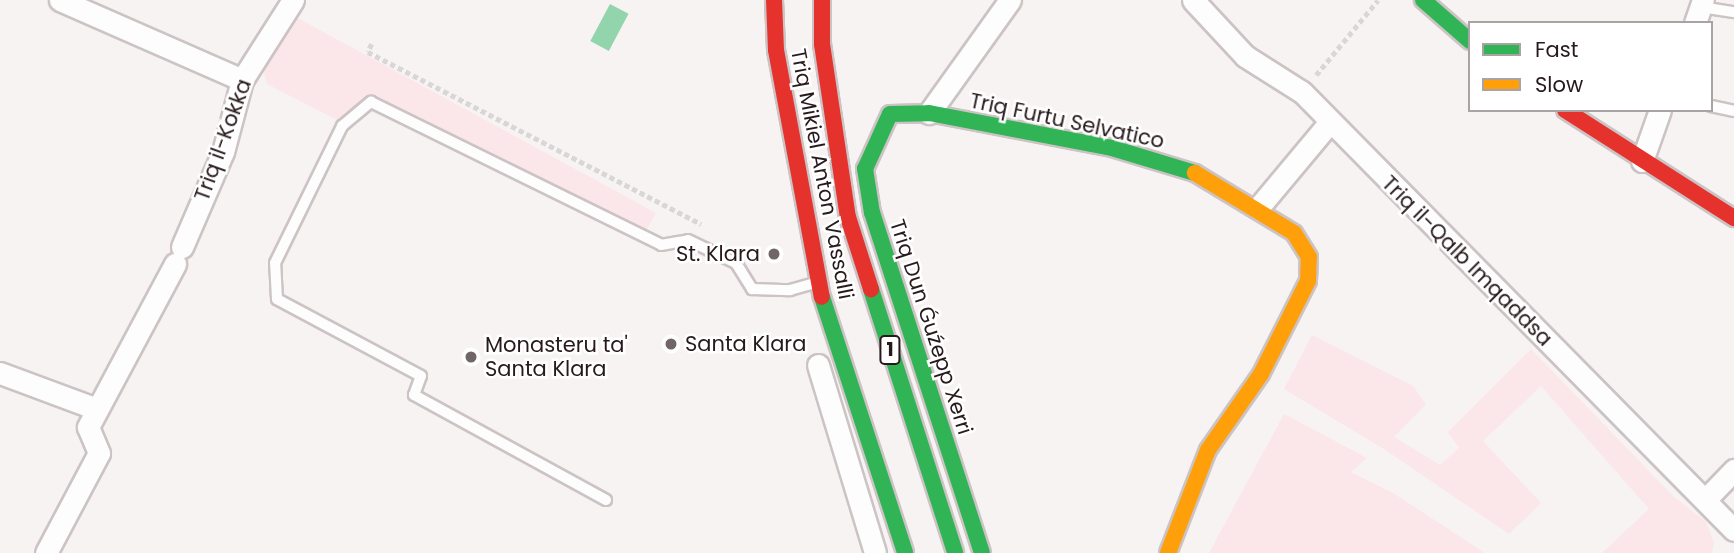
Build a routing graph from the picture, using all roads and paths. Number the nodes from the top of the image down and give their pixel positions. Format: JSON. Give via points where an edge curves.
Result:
{"nodes":[{"id":1,"x":60,"y":0,"type":"edge"},
{"id":2,"x":293,"y":0,"type":"edge"},
{"id":3,"x":774,"y":0,"type":"edge"},
{"id":4,"x":822,"y":0,"type":"edge"},
{"id":5,"x":1010,"y":0,"type":"edge"},
{"id":6,"x":1193,"y":0,"type":"edge"},
{"id":7,"x":1378,"y":0,"type":"edge"},
{"id":8,"x":1423,"y":0,"type":"edge"},
{"id":9,"x":1700,"y":10,"type":"edge"},
{"id":10,"x":1734,"y":12,"type":"edge"},
{"id":11,"x":1468,"y":39,"type":"edge"},
{"id":12,"x":372,"y":44,"type":"dead end"},
{"id":13,"x":242,"y":80,"type":"junction"},
{"id":14,"x":1302,"y":92,"type":"junction"},
{"id":15,"x":1713,"y":106,"type":"edge"},
{"id":16,"x":1734,"y":111,"type":"edge"},
{"id":17,"x":1568,"y":112,"type":"edge"},
{"id":18,"x":1659,"y":112,"type":"edge"},
{"id":19,"x":929,"y":113,"type":"junction"},
{"id":20,"x":890,"y":114,"type":"joint"},
{"id":21,"x":1329,"y":123,"type":"junction"},
{"id":22,"x":1642,"y":161,"type":"junction"},
{"id":23,"x":1258,"y":208,"type":"junction"},
{"id":24,"x":872,"y":213,"type":"junction"},
{"id":25,"x":848,"y":217,"type":"junction"},
{"id":26,"x":1734,"y":218,"type":"edge"},
{"id":27,"x":708,"y":228,"type":"dead end"},
{"id":28,"x":817,"y":282,"type":"junction"},
{"id":29,"x":818,"y":365,"type":"dead end"},
{"id":30,"x":0,"y":373,"type":"edge"},
{"id":31,"x":97,"y":409,"type":"junction"},
{"id":32,"x":1734,"y":470,"type":"edge"},
{"id":33,"x":606,"y":500,"type":"dead end"},
{"id":34,"x":1705,"y":500,"type":"junction"},
{"id":35,"x":1734,"y":530,"type":"edge"},
{"id":36,"x":46,"y":553,"type":"edge"},
{"id":37,"x":874,"y":553,"type":"edge"},
{"id":38,"x":905,"y":553,"type":"edge"},
{"id":39,"x":955,"y":553,"type":"edge"},
{"id":40,"x":982,"y":553,"type":"edge"},
{"id":41,"x":1168,"y":553,"type":"edge"}],
"edges":[{"from":1,"to":13,"type":"street"},
{"from":2,"to":13,"type":"street","name":"Triq il-Kokka"},
{"from":3,"to":28,"type":"main road","name":"Triq Mikiel Anton Vassalli","via":[[776,50]]},
{"from":4,"to":25,"type":"main road","name":"Triq Mikiel Anton Vassalli","number":"1","via":[[822,44]]},
{"from":5,"to":19,"type":"street"},
{"from":6,"to":14,"type":"street","name":"Triq il-Qalb Imqaddsa","via":[[1245,56]]},
{"from":7,"to":14,"type":"path"},
{"from":8,"to":11,"type":"main road"},
{"from":9,"to":10,"type":"lane"},
{"from":12,"to":27,"type":"path","via":[[368,52]]},
{"from":13,"to":31,"type":"street","name":"Triq il-Kokka","via":[[223,152],[178,255]]},
{"from":14,"to":21,"type":"street","name":"Triq il-Qalb Imqaddsa"},
{"from":15,"to":16,"type":"lane"},
{"from":17,"to":22,"type":"main road"},
{"from":18,"to":22,"type":"street"},
{"from":19,"to":20,"type":"main road","name":"Triq Furtu Selvatico"},
{"from":19,"to":23,"type":"main road","name":"Triq Furtu Selvatico","via":[[1112,148],[1200,174]]},
{"from":20,"to":24,"type":"main road","name":"Triq Dun Ǵuźepp Xerri","via":[[865,169]]},
{"from":21,"to":23,"type":"street"},
{"from":21,"to":34,"type":"street","name":"Triq il-Qalb Imqaddsa"},
{"from":22,"to":26,"type":"main road"},
{"from":23,"to":41,"type":"main road","name":"Triq Furtu Selvatico","via":[[1294,233],[1309,257],[1308,281],[1261,374],[1208,450]]},
{"from":24,"to":25,"type":"street"},
{"from":24,"to":40,"type":"main road","name":"Triq Dun Ǵuźepp Xerri"},
{"from":25,"to":39,"type":"main road","name":"Triq Mikiel Anton Vassalli","number":"1"},
{"from":28,"to":33,"type":"lane","via":[[790,290],[752,289],[736,263],[688,240],[661,245],[371,102],[342,126],[275,263],[277,299],[421,376],[414,395]]},
{"from":28,"to":38,"type":"main road","name":"Triq Mikiel Anton Vassalli"},
{"from":29,"to":37,"type":"street"},
{"from":30,"to":31,"type":"street"},
{"from":31,"to":36,"type":"street","via":[[88,427],[99,453]]},
{"from":32,"to":34,"type":"street"},
{"from":34,"to":35,"type":"street","name":"Triq il-Qalb Imqaddsa"}]}
